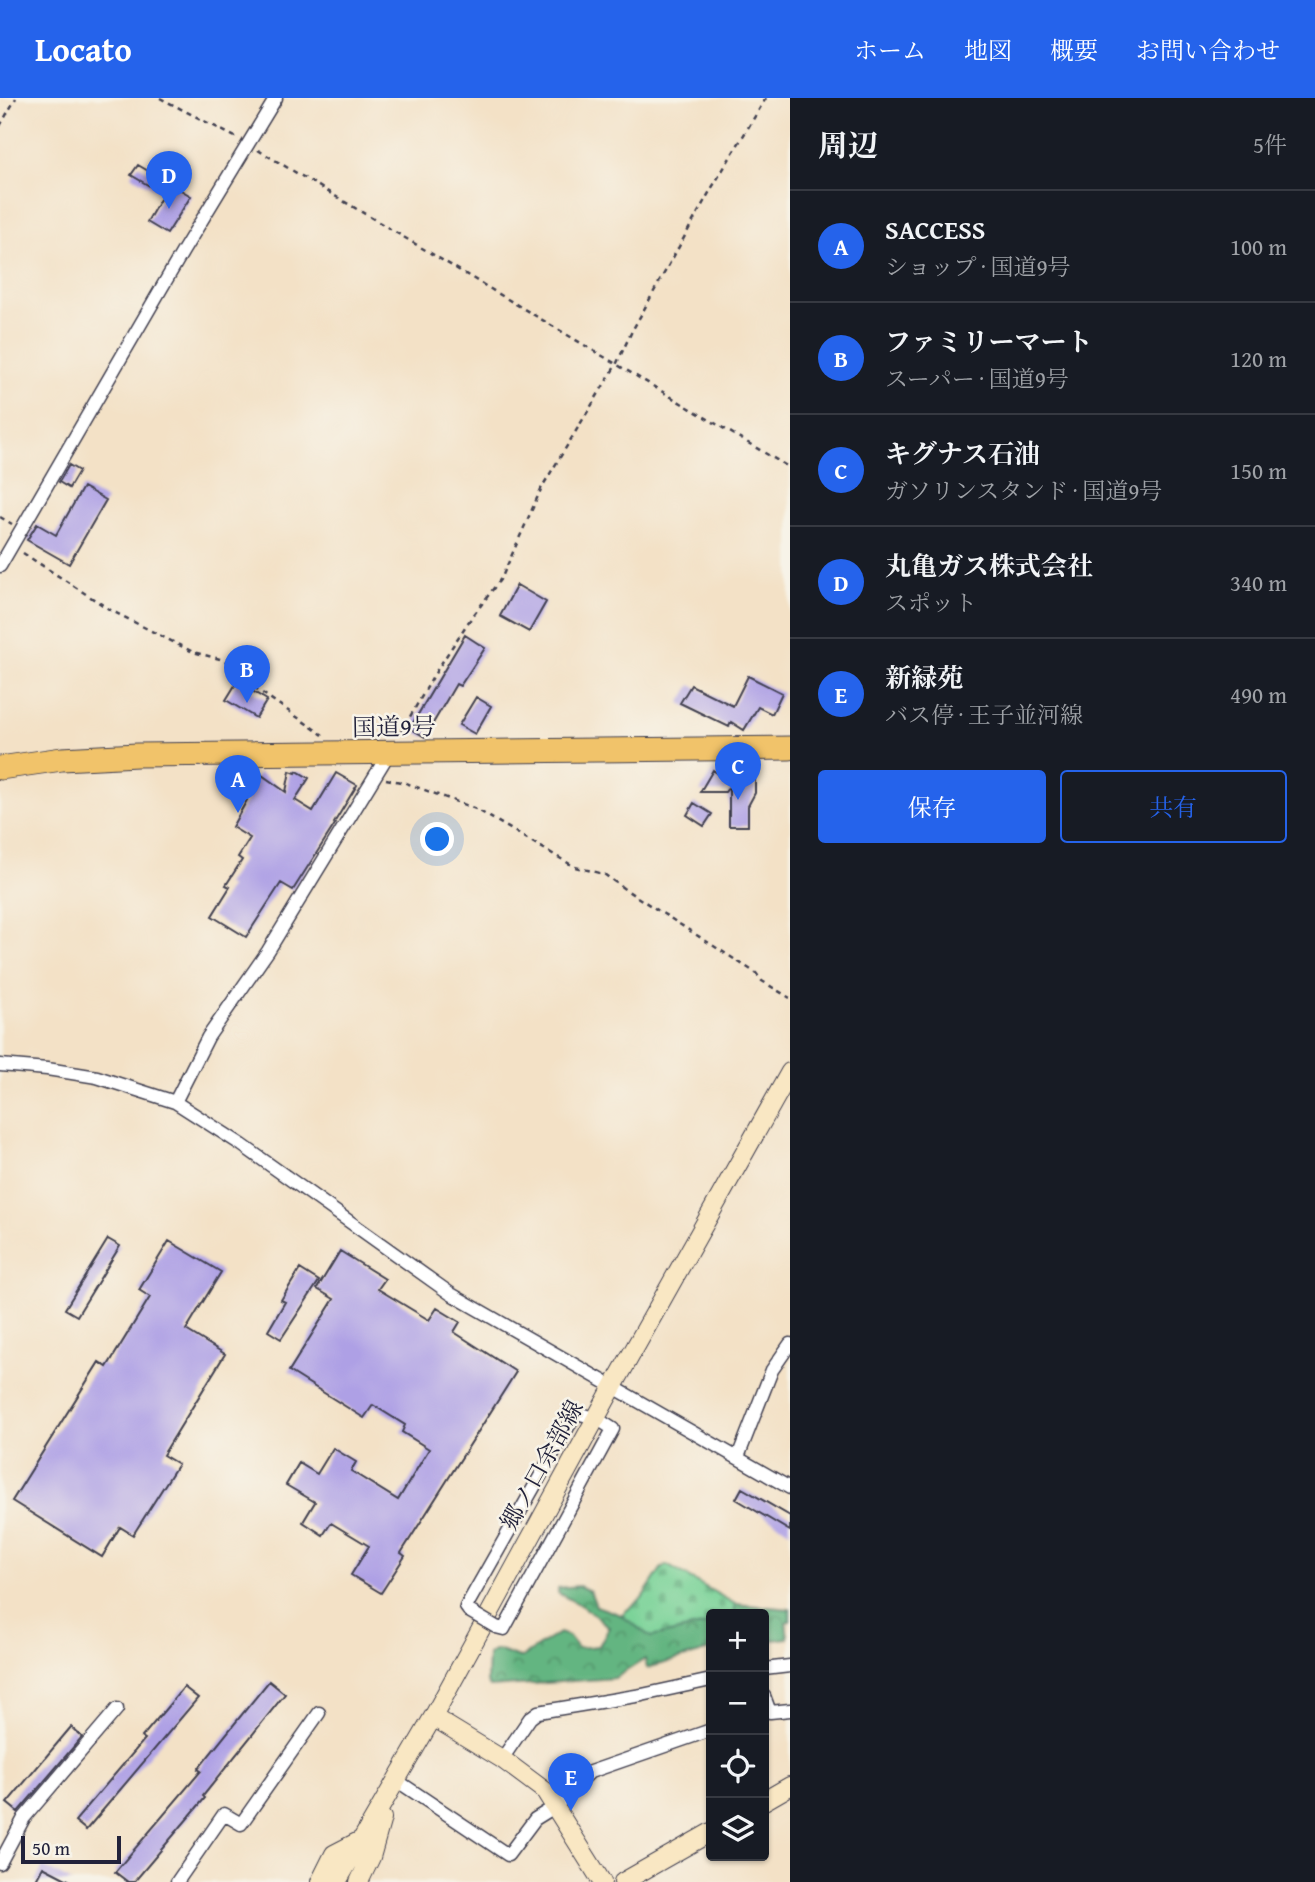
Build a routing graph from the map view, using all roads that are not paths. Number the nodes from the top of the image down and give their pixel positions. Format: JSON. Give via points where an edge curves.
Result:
{"nodes":[{"id":1,"x":276,"y":98,"type":"edge"},
{"id":2,"x":0,"y":566,"type":"edge"},
{"id":3,"x":790,"y":748,"type":"edge"},
{"id":4,"x":389,"y":753,"type":"junction"},
{"id":5,"x":0,"y":768,"type":"edge"},
{"id":6,"x":0,"y":1065,"type":"edge"},
{"id":7,"x":790,"y":1072,"type":"edge"},
{"id":8,"x":175,"y":1102,"type":"junction"},
{"id":9,"x":790,"y":1344,"type":"edge"},
{"id":10,"x":614,"y":1385,"type":"junction"},
{"id":11,"x":596,"y":1418,"type":"junction"},
{"id":12,"x":738,"y":1457,"type":"junction"},
{"id":13,"x":790,"y":1488,"type":"edge"},
{"id":14,"x":790,"y":1666,"type":"edge"},
{"id":15,"x":769,"y":1668,"type":"edge"},
{"id":16,"x":706,"y":1681,"type":"edge"},
{"id":17,"x":117,"y":1709,"type":"dead end"},
{"id":18,"x":790,"y":1710,"type":"edge"},
{"id":19,"x":319,"y":1713,"type":"dead end"},
{"id":20,"x":769,"y":1713,"type":"edge"},
{"id":21,"x":433,"y":1717,"type":"junction"},
{"id":22,"x":706,"y":1732,"type":"edge"},
{"id":23,"x":502,"y":1759,"type":"junction"},
{"id":24,"x":393,"y":1786,"type":"junction"},
{"id":25,"x":790,"y":1786,"type":"edge"},
{"id":26,"x":769,"y":1798,"type":"edge"},
{"id":27,"x":556,"y":1806,"type":"junction"},
{"id":28,"x":706,"y":1835,"type":"edge"},
{"id":29,"x":363,"y":1839,"type":"junction"},
{"id":30,"x":0,"y":1863,"type":"edge"},
{"id":31,"x":632,"y":1880,"type":"edge"},
{"id":32,"x":177,"y":1882,"type":"edge"},
{"id":33,"x":320,"y":1882,"type":"edge"},
{"id":34,"x":337,"y":1882,"type":"edge"},
{"id":35,"x":359,"y":1882,"type":"edge"},
{"id":36,"x":602,"y":1882,"type":"edge"}],
"edges":[{"from":1,"to":2,"type":"street"},
{"from":3,"to":4,"type":"highway","name":"国道9号"},
{"from":4,"to":5,"type":"highway","name":"国道9号","via":[[137,755]]},
{"from":4,"to":8,"type":"street","via":[[268,951],[208,1037]]},
{"from":6,"to":8,"type":"street","via":[[97,1077]]},
{"from":7,"to":10,"type":"main road","name":"郷ノ口余部線"},
{"from":8,"to":10,"type":"street","via":[[451,1294]]},
{"from":9,"to":12,"type":"street","via":[[772,1370]]},
{"from":10,"to":11,"type":"main road","name":"郷ノ口余部線"},
{"from":10,"to":12,"type":"street"},
{"from":11,"to":11,"type":"street","bridge":true,"via":[[613,1429],[504,1629],[496,1627],[466,1607],[576,1413]]},
{"from":11,"to":21,"type":"main road","name":"郷ノ口余部線"},
{"from":12,"to":13,"type":"street"},
{"from":14,"to":15,"type":"street"},
{"from":16,"to":23,"type":"street","via":[[538,1712]]},
{"from":17,"to":30,"type":"street","via":[[24,1818]]},
{"from":18,"to":20,"type":"street"},
{"from":19,"to":32,"type":"street","via":[[241,1824],[225,1814]]},
{"from":21,"to":23,"type":"main road"},
{"from":21,"to":24,"type":"main road","name":"郷ノ口余部線"},
{"from":22,"to":27,"type":"street","via":[[590,1772]]},
{"from":23,"to":27,"type":"main road","via":[[545,1791]]},
{"from":24,"to":27,"type":"street","via":[[508,1855],[535,1819]]},
{"from":24,"to":29,"type":"main road","name":"郷ノ口余部線"},
{"from":24,"to":35,"type":"main road"},
{"from":25,"to":26,"type":"main road"},
{"from":27,"to":36,"type":"main road"},
{"from":28,"to":31,"type":"main road"},
{"from":29,"to":33,"type":"main road","via":[[334,1854]]},
{"from":29,"to":34,"type":"main road","name":"郷ノ口余部線"}]}
